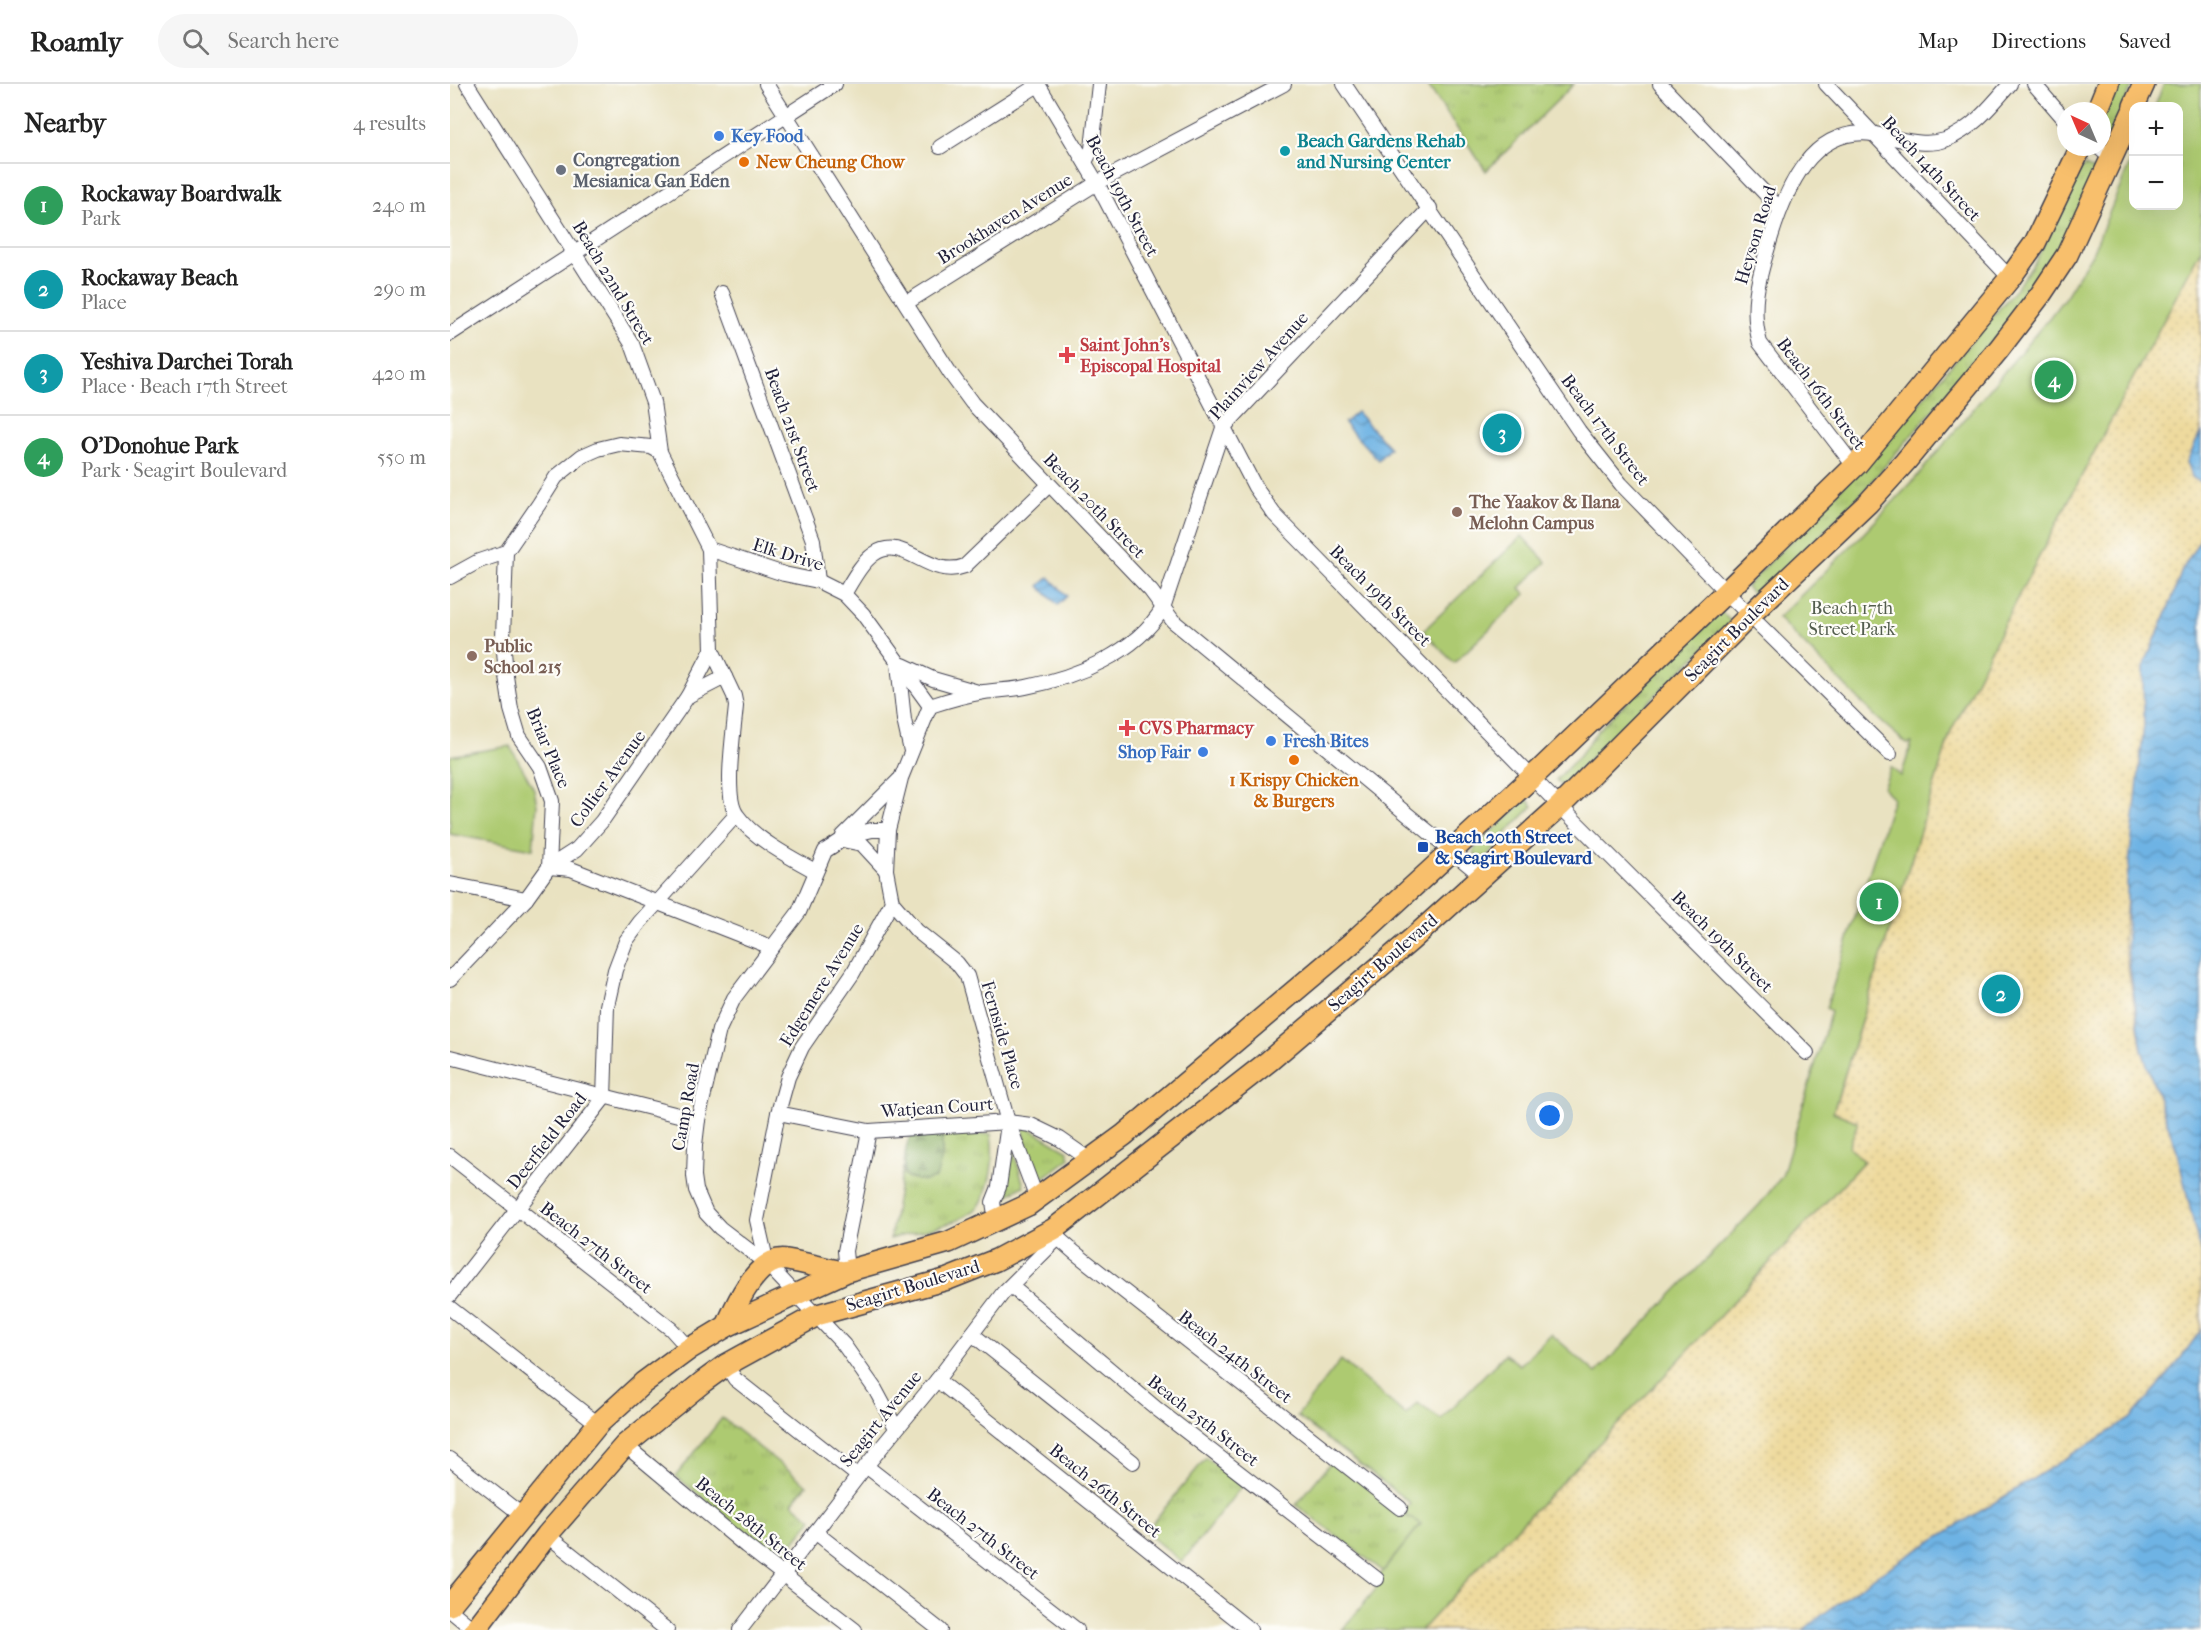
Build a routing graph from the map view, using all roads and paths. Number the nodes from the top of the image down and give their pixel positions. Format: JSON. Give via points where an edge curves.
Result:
{"nodes":[{"id":1,"x":467,"y":84,"type":"edge"},
{"id":2,"x":766,"y":84,"type":"edge"},
{"id":3,"x":835,"y":84,"type":"edge"},
{"id":4,"x":1038,"y":84,"type":"edge"},
{"id":5,"x":1099,"y":84,"type":"edge"},
{"id":6,"x":1284,"y":84,"type":"edge"},
{"id":7,"x":1344,"y":84,"type":"edge"},
{"id":8,"x":1660,"y":84,"type":"edge"},
{"id":9,"x":1826,"y":84,"type":"edge"},
{"id":10,"x":2010,"y":84,"type":"edge"},
{"id":11,"x":2034,"y":84,"type":"edge"},
{"id":12,"x":2108,"y":84,"type":"edge"},
{"id":13,"x":2144,"y":84,"type":"edge"},
{"id":14,"x":2101,"y":102,"type":"edge"},
{"id":15,"x":2136,"y":102,"type":"edge"},
{"id":16,"x":2057,"y":111,"type":"edge"},
{"id":17,"x":787,"y":115,"type":"junction"},
{"id":18,"x":2129,"y":116,"type":"edge"},
{"id":19,"x":1872,"y":134,"type":"junction"},
{"id":20,"x":2111,"y":144,"type":"edge"},
{"id":21,"x":940,"y":147,"type":"dead end"},
{"id":22,"x":2077,"y":156,"type":"edge"},
{"id":23,"x":2104,"y":156,"type":"edge"},
{"id":24,"x":1085,"y":162,"type":"junction"},
{"id":25,"x":1097,"y":183,"type":"junction"},
{"id":26,"x":1430,"y":208,"type":"junction"},
{"id":27,"x":1780,"y":208,"type":"junction"},
{"id":28,"x":575,"y":252,"type":"junction"},
{"id":29,"x":2010,"y":278,"type":"junction"},
{"id":30,"x":722,"y":293,"type":"dead end"},
{"id":31,"x":906,"y":303,"type":"junction"},
{"id":32,"x":450,"y":334,"type":"edge"},
{"id":33,"x":1760,"y":343,"type":"joint"},
{"id":34,"x":1223,"y":428,"type":"junction"},
{"id":35,"x":660,"y":452,"type":"junction"},
{"id":36,"x":1854,"y":466,"type":"junction"},
{"id":37,"x":1049,"y":486,"type":"junction"},
{"id":38,"x":709,"y":549,"type":"junction"},
{"id":39,"x":506,"y":552,"type":"junction"},
{"id":40,"x":450,"y":577,"type":"edge"},
{"id":41,"x":818,"y":581,"type":"junction"},
{"id":42,"x":1726,"y":592,"type":"junction"},
{"id":43,"x":844,"y":594,"type":"junction"},
{"id":44,"x":1163,"y":608,"type":"junction"},
{"id":45,"x":1750,"y":615,"type":"junction"},
{"id":46,"x":712,"y":650,"type":"junction"},
{"id":47,"x":898,"y":662,"type":"junction"},
{"id":48,"x":725,"y":677,"type":"junction"},
{"id":49,"x":982,"y":693,"type":"junction"},
{"id":50,"x":688,"y":696,"type":"junction"},
{"id":51,"x":930,"y":706,"type":"junction"},
{"id":52,"x":911,"y":751,"type":"junction"},
{"id":53,"x":1890,"y":754,"type":"dead end"},
{"id":54,"x":1533,"y":777,"type":"junction"},
{"id":55,"x":901,"y":778,"type":"junction"},
{"id":56,"x":1560,"y":806,"type":"junction"},
{"id":57,"x":736,"y":815,"type":"junction"},
{"id":58,"x":888,"y":830,"type":"junction"},
{"id":59,"x":840,"y":840,"type":"junction"},
{"id":60,"x":1451,"y":852,"type":"junction"},
{"id":61,"x":549,"y":867,"type":"junction"},
{"id":62,"x":886,"y":870,"type":"junction"},
{"id":63,"x":815,"y":871,"type":"junction"},
{"id":64,"x":1482,"y":876,"type":"junction"},
{"id":65,"x":450,"y":884,"type":"edge"},
{"id":66,"x":526,"y":899,"type":"junction"},
{"id":67,"x":892,"y":902,"type":"junction"},
{"id":68,"x":658,"y":903,"type":"junction"},
{"id":69,"x":771,"y":947,"type":"junction"},
{"id":70,"x":450,"y":979,"type":"edge"},
{"id":71,"x":1806,"y":1053,"type":"dead end"},
{"id":72,"x":450,"y":1058,"type":"edge"},
{"id":73,"x":604,"y":1098,"type":"junction"},
{"id":74,"x":778,"y":1113,"type":"junction"},
{"id":75,"x":698,"y":1120,"type":"junction"},
{"id":76,"x":1008,"y":1122,"type":"junction"},
{"id":77,"x":869,"y":1131,"type":"junction"},
{"id":78,"x":450,"y":1156,"type":"edge"},
{"id":79,"x":1089,"y":1160,"type":"junction"},
{"id":80,"x":1037,"y":1199,"type":"junction"},
{"id":81,"x":517,"y":1209,"type":"junction"},
{"id":82,"x":757,"y":1220,"type":"junction"},
{"id":83,"x":996,"y":1221,"type":"junction"},
{"id":84,"x":720,"y":1228,"type":"junction"},
{"id":85,"x":1056,"y":1234,"type":"junction"},
{"id":86,"x":767,"y":1264,"type":"junction"},
{"id":87,"x":845,"y":1271,"type":"junction"},
{"id":88,"x":1011,"y":1286,"type":"junction"},
{"id":89,"x":796,"y":1293,"type":"junction"},
{"id":90,"x":450,"y":1295,"type":"edge"},
{"id":91,"x":450,"y":1308,"type":"edge"},
{"id":92,"x":817,"y":1315,"type":"junction"},
{"id":93,"x":727,"y":1326,"type":"junction"},
{"id":94,"x":972,"y":1334,"type":"junction"},
{"id":95,"x":689,"y":1349,"type":"junction"},
{"id":96,"x":726,"y":1365,"type":"junction"},
{"id":97,"x":937,"y":1380,"type":"junction"},
{"id":98,"x":598,"y":1424,"type":"junction"},
{"id":99,"x":897,"y":1428,"type":"junction"},
{"id":100,"x":625,"y":1445,"type":"junction"},
{"id":101,"x":450,"y":1459,"type":"edge"},
{"id":102,"x":1133,"y":1462,"type":"dead end"},
{"id":103,"x":862,"y":1471,"type":"junction"},
{"id":104,"x":1400,"y":1508,"type":"dead end"},
{"id":105,"x":522,"y":1515,"type":"junction"},
{"id":106,"x":815,"y":1532,"type":"junction"},
{"id":107,"x":548,"y":1535,"type":"junction"},
{"id":108,"x":783,"y":1574,"type":"junction"},
{"id":109,"x":1377,"y":1579,"type":"dead end"},
{"id":110,"x":450,"y":1605,"type":"edge"},
{"id":111,"x":450,"y":1610,"type":"edge"},
{"id":112,"x":474,"y":1630,"type":"edge"},
{"id":113,"x":668,"y":1630,"type":"edge"},
{"id":114,"x":740,"y":1630,"type":"edge"},
{"id":115,"x":855,"y":1630,"type":"edge"},
{"id":116,"x":940,"y":1630,"type":"edge"},
{"id":117,"x":1077,"y":1630,"type":"edge"},
{"id":118,"x":1250,"y":1630,"type":"edge"}],
"edges":[{"from":1,"to":28,"type":"street","name":"Beach 22nd Street"},
{"from":2,"to":17,"type":"street","name":"Beach 20th Street"},
{"from":3,"to":17,"type":"street"},
{"from":4,"to":21,"type":"street"},
{"from":4,"to":24,"type":"street","name":"Beach 19th Street"},
{"from":5,"to":24,"type":"street","via":[[1092,149]]},
{"from":6,"to":25,"type":"street","name":"Brookhaven Avenue"},
{"from":7,"to":26,"type":"street","name":"Beach 17th Street"},
{"from":8,"to":27,"type":"street"},
{"from":9,"to":19,"type":"street","name":"Beach 14th Street"},
{"from":10,"to":19,"type":"street","name":"Heyson Road","via":[[1960,133],[1943,140],[1923,143]]},
{"from":11,"to":16,"type":"street"},
{"from":12,"to":14,"type":"main road"},
{"from":13,"to":15,"type":"main road","name":"Seagirt Boulevard"},
{"from":17,"to":28,"type":"street"},
{"from":17,"to":31,"type":"street","name":"Beach 20th Street"},
{"from":18,"to":20,"type":"main road","name":"Seagirt Boulevard"},
{"from":19,"to":27,"type":"street","name":"Heyson Road","via":[[1845,136],[1811,156]]},
{"from":19,"to":29,"type":"street","name":"Beach 14th Street"},
{"from":22,"to":29,"type":"main road","name":"Seagirt Boulevard","via":[[2034,243]]},
{"from":23,"to":45,"type":"main road","name":"Seagirt Boulevard","via":[[2067,255],[2042,294],[1868,503]]},
{"from":24,"to":25,"type":"street","name":"Beach 19th Street"},
{"from":25,"to":31,"type":"street","name":"Brookhaven Avenue"},
{"from":25,"to":34,"type":"street","name":"Beach 19th Street"},
{"from":26,"to":34,"type":"street","name":"Plainview Avenue"},
{"from":26,"to":42,"type":"street","name":"Beach 17th Street","via":[[1579,431],[1621,484]]},
{"from":27,"to":33,"type":"street","name":"Heyson Road","via":[[1754,303]]},
{"from":28,"to":32,"type":"street"},
{"from":28,"to":35,"type":"street","name":"Beach 22nd Street","via":[[632,344],[653,402]]},
{"from":29,"to":36,"type":"main road","name":"Seagirt Boulevard"},
{"from":30,"to":41,"type":"street","name":"Beach 21st Street","via":[[813,540]]},
{"from":31,"to":37,"type":"street","name":"Beach 20th Street","via":[[958,385]]},
{"from":33,"to":36,"type":"street","name":"Beach 16th Street"},
{"from":34,"to":44,"type":"street","name":"Plainview Avenue"},
{"from":34,"to":54,"type":"street","name":"Beach 19th Street","via":[[1274,514]]},
{"from":35,"to":38,"type":"street","name":"Beach 22nd Street"},
{"from":35,"to":39,"type":"street","via":[[651,447],[619,444],[582,456],[556,477]]},
{"from":36,"to":42,"type":"main road","name":"Seagirt Boulevard"},
{"from":37,"to":43,"type":"street","via":[[965,566],[939,569],[897,548],[886,549],[867,561]]},
{"from":37,"to":44,"type":"street","name":"Beach 20th Street"},
{"from":38,"to":41,"type":"street","name":"Elk Drive"},
{"from":38,"to":46,"type":"street","name":"Collier Avenue"},
{"from":39,"to":40,"type":"street"},
{"from":39,"to":61,"type":"street","name":"Briar Place","via":[[506,676],[519,736],[540,767],[552,801]]},
{"from":41,"to":43,"type":"street","name":"Elk Drive"},
{"from":42,"to":45,"type":"street","name":"Beach 17th Street"},
{"from":42,"to":54,"type":"main road","name":"Seagirt Boulevard"},
{"from":43,"to":47,"type":"street"},
{"from":44,"to":49,"type":"street","name":"Plainview Avenue","via":[[1131,643],[1097,664],[1061,679]]},
{"from":44,"to":60,"type":"street","name":"Beach 20th Street","via":[[1173,621]]},
{"from":45,"to":53,"type":"street","name":"Beach 17th Street"},
{"from":45,"to":56,"type":"main road","name":"Seagirt Boulevard"},
{"from":46,"to":48,"type":"street","name":"Collier Avenue"},
{"from":46,"to":50,"type":"street","name":"Collier Avenue"},
{"from":47,"to":49,"type":"street","via":[[933,679]]},
{"from":47,"to":51,"type":"street"},
{"from":47,"to":52,"type":"street"},
{"from":48,"to":50,"type":"street","name":"Collier Avenue"},
{"from":48,"to":57,"type":"street","via":[[736,706],[730,779]]},
{"from":49,"to":51,"type":"street","name":"Plainview Avenue"},
{"from":50,"to":61,"type":"street","name":"Collier Avenue","via":[[602,821],[577,849]]},
{"from":51,"to":52,"type":"street"},
{"from":52,"to":55,"type":"street"},
{"from":54,"to":56,"type":"street","name":"Beach 19th Street"},
{"from":54,"to":60,"type":"main road","name":"Seagirt Boulevard"},
{"from":55,"to":58,"type":"street"},
{"from":55,"to":59,"type":"street"},
{"from":56,"to":64,"type":"main road","name":"Seagirt Boulevard"},
{"from":56,"to":71,"type":"street","name":"Beach 19th Street"},
{"from":57,"to":63,"type":"street","via":[[778,850]]},
{"from":57,"to":68,"type":"street","name":"Deerfield Road"},
{"from":58,"to":59,"type":"street","name":"Camp Road","via":[[872,830]]},
{"from":58,"to":62,"type":"street"},
{"from":59,"to":62,"type":"street","via":[[862,844]]},
{"from":59,"to":63,"type":"street","name":"Camp Road","via":[[825,851]]},
{"from":60,"to":64,"type":"street","name":"Beach 20th Street"},
{"from":60,"to":79,"type":"main road","name":"Seagirt Boulevard","via":[[1346,948]]},
{"from":61,"to":66,"type":"street","name":"Collier Avenue"},
{"from":61,"to":68,"type":"street","via":[[571,869]]},
{"from":62,"to":67,"type":"street"},
{"from":63,"to":69,"type":"street","name":"Camp Road","via":[[799,912]]},
{"from":64,"to":85,"type":"main road","name":"Seagirt Boulevard","via":[[1256,1072]]},
{"from":65,"to":66,"type":"street"},
{"from":66,"to":70,"type":"street","name":"Collier Avenue"},
{"from":67,"to":74,"type":"street","name":"Edgemere Avenue","via":[[854,973],[802,1047]]},
{"from":67,"to":76,"type":"street","name":"Fernside Place","via":[[917,931],[967,976]]},
{"from":68,"to":69,"type":"street"},
{"from":68,"to":73,"type":"street","name":"Deerfield Road","via":[[626,941],[615,970],[607,1006]]},
{"from":69,"to":75,"type":"street","name":"Camp Road","via":[[724,1016]]},
{"from":72,"to":73,"type":"street"},
{"from":73,"to":75,"type":"street"},
{"from":73,"to":81,"type":"street","name":"Deerfield Road"},
{"from":74,"to":77,"type":"street","name":"Watjean Court"},
{"from":74,"to":82,"type":"street","name":"Edgemere Avenue"},
{"from":75,"to":84,"type":"street","name":"Camp Road","via":[[696,1190],[706,1213]]},
{"from":76,"to":77,"type":"street","name":"Watjean Court"},
{"from":76,"to":79,"type":"street","name":"Watjean Court","via":[[1031,1125]]},
{"from":76,"to":80,"type":"street","name":"Fernside Place"},
{"from":76,"to":83,"type":"street","name":"Fernside Place","via":[[999,1187],[993,1202]]},
{"from":77,"to":87,"type":"street","via":[[845,1251]]},
{"from":78,"to":81,"type":"street","name":"Beach 27th Street"},
{"from":79,"to":80,"type":"main road","name":"Seagirt Boulevard"},
{"from":80,"to":83,"type":"main road","name":"Seagirt Boulevard"},
{"from":81,"to":90,"type":"street","name":"Deerfield Road"},
{"from":81,"to":95,"type":"street","name":"Beach 27th Street","via":[[671,1329]]},
{"from":82,"to":84,"type":"street","via":[[742,1233]]},
{"from":82,"to":86,"type":"street","name":"Edgemere Avenue"},
{"from":83,"to":87,"type":"main road","name":"Seagirt Boulevard","via":[[949,1242]]},
{"from":84,"to":86,"type":"street","name":"Camp Road"},
{"from":85,"to":88,"type":"street","name":"Seagirt Avenue"},
{"from":85,"to":92,"type":"main road","name":"Seagirt Boulevard","via":[[948,1279]]},
{"from":85,"to":104,"type":"street","name":"Beach 24th Street"},
{"from":86,"to":87,"type":"main road","via":[[785,1259]]},
{"from":86,"to":89,"type":"street","name":"Camp Road"},
{"from":86,"to":93,"type":"main road","via":[[742,1296]]},
{"from":87,"to":89,"type":"main road","name":"Seagirt Boulevard"},
{"from":88,"to":94,"type":"street","name":"Seagirt Avenue"},
{"from":88,"to":109,"type":"street","name":"Beach 25th Street","via":[[1157,1409]]},
{"from":89,"to":92,"type":"street","name":"Camp Road"},
{"from":89,"to":93,"type":"main road","name":"Seagirt Boulevard"},
{"from":91,"to":98,"type":"street"},
{"from":92,"to":96,"type":"main road","name":"Seagirt Boulevard"},
{"from":92,"to":99,"type":"street","name":"Camp Road","via":[[844,1345]]},
{"from":93,"to":95,"type":"main road","name":"Seagirt Boulevard"},
{"from":94,"to":97,"type":"street","name":"Seagirt Avenue"},
{"from":94,"to":102,"type":"street"},
{"from":95,"to":98,"type":"main road","name":"Seagirt Boulevard","via":[[643,1383]]},
{"from":96,"to":100,"type":"main road","name":"Seagirt Boulevard"},
{"from":96,"to":103,"type":"street","name":"Beach 27th Street","via":[[735,1379]]},
{"from":97,"to":99,"type":"street","name":"Seagirt Avenue"},
{"from":97,"to":118,"type":"street","name":"Beach 26th Street"},
{"from":98,"to":105,"type":"main road","name":"Seagirt Boulevard"},
{"from":99,"to":103,"type":"street","name":"Seagirt Avenue"},
{"from":100,"to":107,"type":"main road","name":"Seagirt Boulevard"},
{"from":100,"to":108,"type":"street","name":"Beach 28th Street"},
{"from":101,"to":105,"type":"street"},
{"from":103,"to":106,"type":"street","name":"Seagirt Avenue"},
{"from":103,"to":117,"type":"street","name":"Beach 27th Street"},
{"from":105,"to":110,"type":"main road","name":"Seagirt Boulevard"},
{"from":106,"to":108,"type":"street","name":"Seagirt Avenue"},
{"from":106,"to":116,"type":"street","name":"Beach 28th Street"},
{"from":107,"to":112,"type":"main road","name":"Seagirt Boulevard"},
{"from":107,"to":113,"type":"street"},
{"from":108,"to":114,"type":"street","name":"Seagirt Avenue"},
{"from":108,"to":115,"type":"street","name":"Beach 28th Street"},
{"from":111,"to":112,"type":"street"}]}
